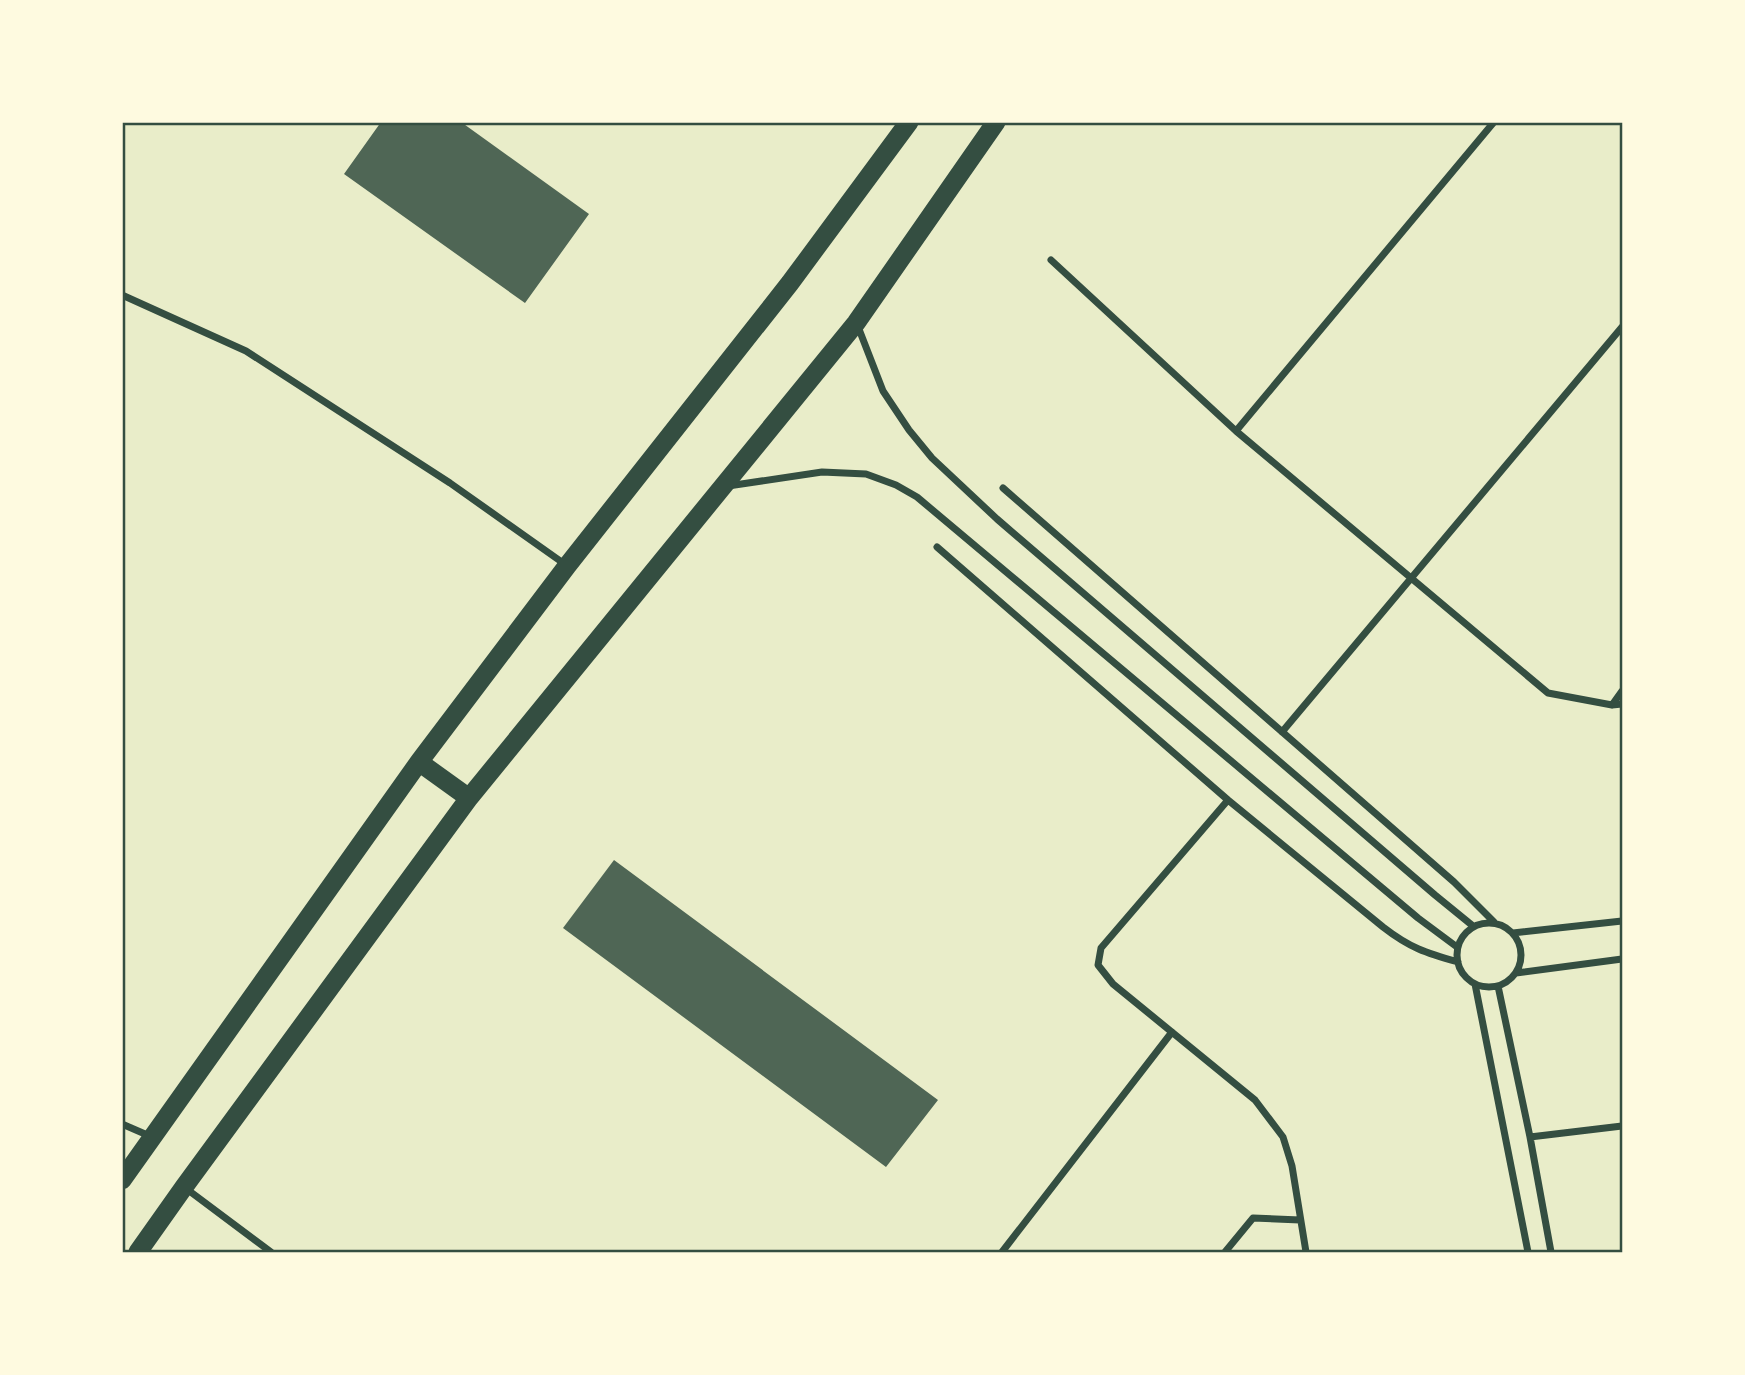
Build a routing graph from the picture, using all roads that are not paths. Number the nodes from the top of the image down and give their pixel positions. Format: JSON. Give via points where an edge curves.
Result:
{"nodes":[{"id":1,"x":909,"y":122,"type":"edge"},
{"id":2,"x":996,"y":122,"type":"edge"},
{"id":3,"x":1494,"y":122,"type":"edge"},
{"id":4,"x":1051,"y":260,"type":"dead end"},
{"id":5,"x":122,"y":295,"type":"edge"},
{"id":6,"x":856,"y":324,"type":"junction"},
{"id":7,"x":1622,"y":327,"type":"edge"},
{"id":8,"x":1236,"y":430,"type":"junction"},
{"id":9,"x":722,"y":486,"type":"junction"},
{"id":10,"x":1003,"y":488,"type":"dead end"},
{"id":11,"x":937,"y":547,"type":"dead end"},
{"id":12,"x":567,"y":566,"type":"junction"},
{"id":13,"x":1412,"y":578,"type":"junction"},
{"id":14,"x":1622,"y":691,"type":"edge"},
{"id":15,"x":1622,"y":704,"type":"edge"},
{"id":16,"x":1612,"y":705,"type":"junction"},
{"id":17,"x":1282,"y":732,"type":"junction"},
{"id":18,"x":419,"y":762,"type":"junction"},
{"id":19,"x":468,"y":798,"type":"junction"},
{"id":20,"x":1228,"y":800,"type":"junction"},
{"id":21,"x":1622,"y":921,"type":"edge"},
{"id":22,"x":1493,"y":922,"type":"junction"},
{"id":23,"x":1474,"y":926,"type":"junction"},
{"id":24,"x":1513,"y":933,"type":"junction"},
{"id":25,"x":1457,"y":947,"type":"junction"},
{"id":26,"x":1622,"y":959,"type":"edge"},
{"id":27,"x":1458,"y":962,"type":"junction"},
{"id":28,"x":1516,"y":973,"type":"junction"},
{"id":29,"x":1475,"y":984,"type":"junction"},
{"id":30,"x":1498,"y":986,"type":"junction"},
{"id":31,"x":1172,"y":1032,"type":"junction"},
{"id":32,"x":122,"y":1124,"type":"edge"},
{"id":33,"x":1622,"y":1126,"type":"edge"},
{"id":34,"x":152,"y":1137,"type":"junction"},
{"id":35,"x":1530,"y":1137,"type":"junction"},
{"id":36,"x":122,"y":1180,"type":"edge"},
{"id":37,"x":184,"y":1187,"type":"junction"},
{"id":38,"x":1300,"y":1220,"type":"junction"},
{"id":39,"x":138,"y":1252,"type":"edge"},
{"id":40,"x":271,"y":1252,"type":"edge"},
{"id":41,"x":1002,"y":1252,"type":"edge"},
{"id":42,"x":1225,"y":1252,"type":"edge"},
{"id":43,"x":1306,"y":1252,"type":"edge"},
{"id":44,"x":1528,"y":1252,"type":"edge"},
{"id":45,"x":1551,"y":1252,"type":"edge"}],
"edges":[{"from":1,"to":12,"type":"highway","via":[[790,283]]},
{"from":2,"to":6,"type":"highway"},
{"from":3,"to":8,"type":"street"},
{"from":4,"to":8,"type":"street"},
{"from":5,"to":12,"type":"street","via":[[246,351],[450,483]]},
{"from":6,"to":9,"type":"highway"},
{"from":6,"to":23,"type":"street","via":[[883,391],[932,458],[1017,537]]},
{"from":7,"to":13,"type":"street"},
{"from":8,"to":13,"type":"street"},
{"from":9,"to":19,"type":"highway"},
{"from":9,"to":25,"type":"street","via":[[822,472],[866,474],[917,497]]},
{"from":10,"to":17,"type":"street"},
{"from":11,"to":20,"type":"street"},
{"from":12,"to":18,"type":"highway"},
{"from":13,"to":16,"type":"street","via":[[1548,693]]},
{"from":13,"to":17,"type":"street"},
{"from":14,"to":16,"type":"street"},
{"from":15,"to":16,"type":"street"},
{"from":17,"to":22,"type":"street","via":[[1454,882]]},
{"from":18,"to":19,"type":"highway"},
{"from":18,"to":34,"type":"highway"},
{"from":19,"to":37,"type":"highway"},
{"from":20,"to":27,"type":"street","via":[[1400,940],[1419,951]]},
{"from":20,"to":31,"type":"street","via":[[1101,948],[1098,965],[1113,984]]},
{"from":21,"to":24,"type":"street"},
{"from":22,"to":23,"type":"street"},
{"from":22,"to":24,"type":"street"},
{"from":23,"to":25,"type":"street"},
{"from":24,"to":28,"type":"street","via":[[1521,953]]},
{"from":25,"to":27,"type":"street"},
{"from":26,"to":28,"type":"street"},
{"from":27,"to":29,"type":"street"},
{"from":28,"to":30,"type":"street"},
{"from":29,"to":30,"type":"street"},
{"from":29,"to":44,"type":"street"},
{"from":30,"to":35,"type":"street"},
{"from":31,"to":38,"type":"street","via":[[1255,1100],[1283,1137]]},
{"from":31,"to":41,"type":"street"},
{"from":32,"to":34,"type":"street"},
{"from":33,"to":35,"type":"street"},
{"from":34,"to":36,"type":"highway"},
{"from":35,"to":45,"type":"street"},
{"from":37,"to":39,"type":"highway"},
{"from":37,"to":40,"type":"street"},
{"from":38,"to":42,"type":"street","via":[[1253,1219]]},
{"from":38,"to":43,"type":"street"}]}
